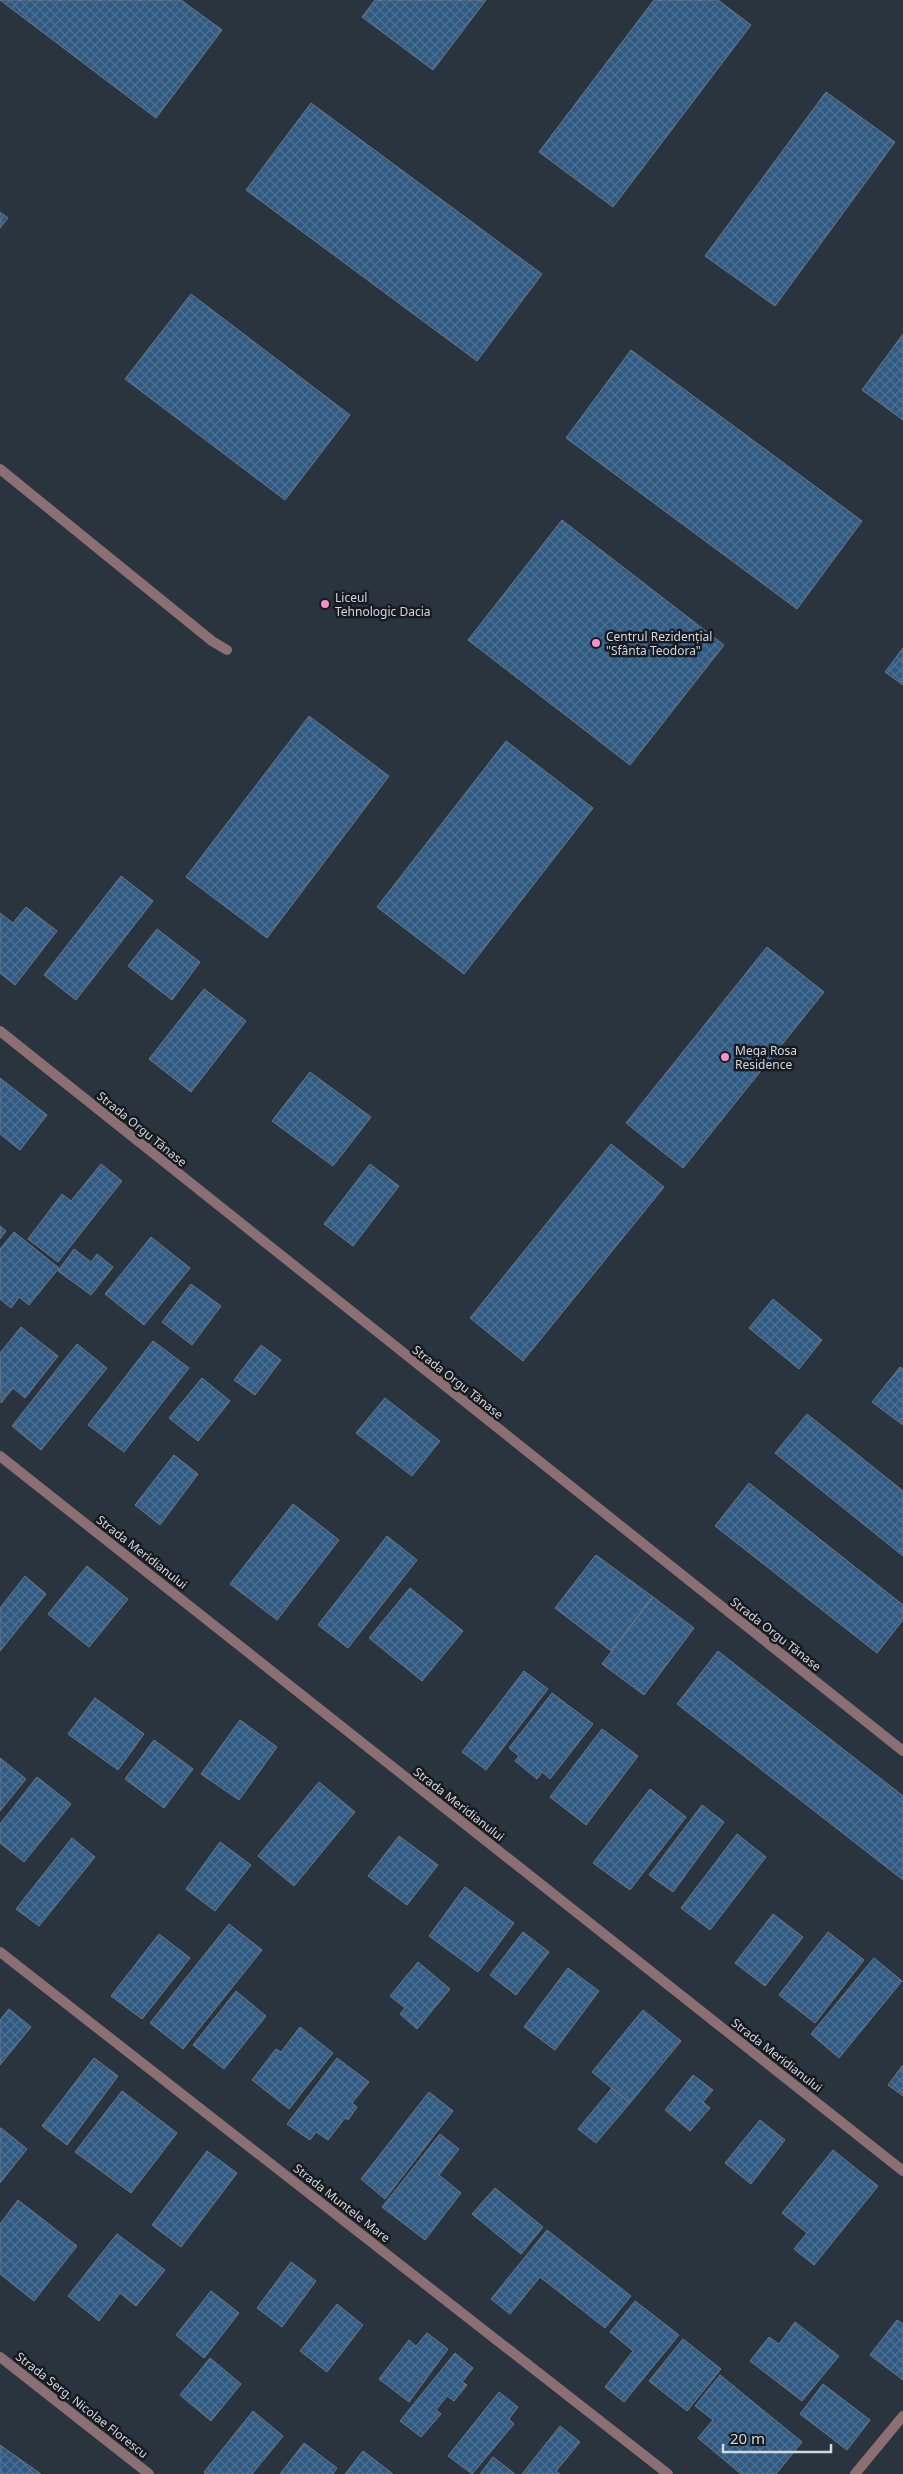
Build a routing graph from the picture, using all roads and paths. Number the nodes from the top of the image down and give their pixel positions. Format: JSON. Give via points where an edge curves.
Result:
{"nodes":[{"id":1,"x":0,"y":469,"type":"edge"},
{"id":2,"x":227,"y":650,"type":"dead end"},
{"id":3,"x":0,"y":1031,"type":"edge"},
{"id":4,"x":0,"y":1456,"type":"edge"},
{"id":5,"x":903,"y":1751,"type":"edge"},
{"id":6,"x":0,"y":1952,"type":"edge"},
{"id":7,"x":903,"y":2171,"type":"edge"},
{"id":8,"x":0,"y":2356,"type":"edge"},
{"id":9,"x":903,"y":2416,"type":"edge"},
{"id":10,"x":149,"y":2474,"type":"edge"},
{"id":11,"x":668,"y":2474,"type":"edge"},
{"id":12,"x":855,"y":2474,"type":"edge"}],
"edges":[{"from":1,"to":2,"type":"street","via":[[212,642]]},
{"from":3,"to":5,"type":"street","name":"Strada Orgu Tănase"},
{"from":4,"to":7,"type":"street","name":"Strada Meridianului"},
{"from":6,"to":11,"type":"street","name":"Strada Muntele Mare"},
{"from":8,"to":10,"type":"street","name":"Strada Serg. Nicolae Florescu"},
{"from":9,"to":12,"type":"street"}]}
